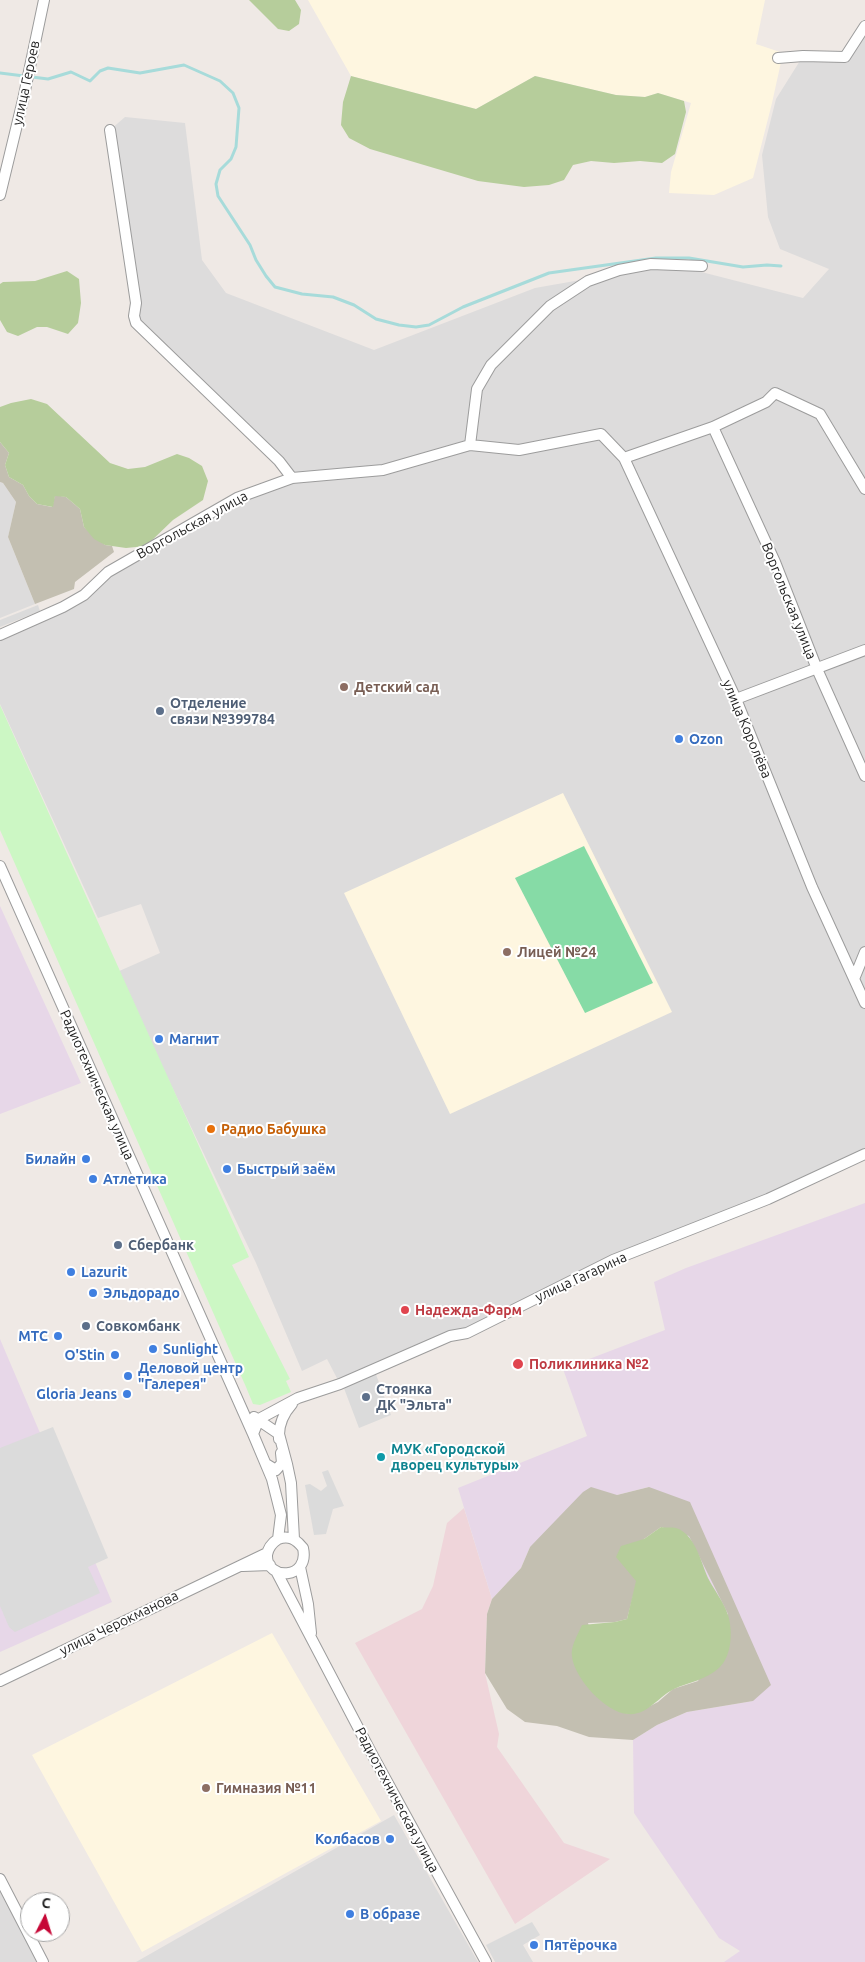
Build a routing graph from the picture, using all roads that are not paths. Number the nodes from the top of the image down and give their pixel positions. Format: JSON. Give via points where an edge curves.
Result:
{"nodes":[{"id":1,"x":44,"y":0,"type":"edge"},
{"id":2,"x":865,"y":26,"type":"edge"},
{"id":3,"x":778,"y":58,"type":"dead end"},
{"id":4,"x":110,"y":130,"type":"dead end"},
{"id":5,"x":0,"y":195,"type":"edge"},
{"id":6,"x":702,"y":266,"type":"dead end"},
{"id":7,"x":713,"y":427,"type":"junction"},
{"id":8,"x":470,"y":445,"type":"junction"},
{"id":9,"x":624,"y":458,"type":"junction"},
{"id":10,"x":292,"y":478,"type":"junction"},
{"id":11,"x":865,"y":489,"type":"edge"},
{"id":12,"x":0,"y":635,"type":"edge"},
{"id":13,"x":865,"y":650,"type":"edge"},
{"id":14,"x":817,"y":669,"type":"junction"},
{"id":15,"x":736,"y":698,"type":"junction"},
{"id":16,"x":865,"y":776,"type":"edge"},
{"id":17,"x":0,"y":866,"type":"edge"},
{"id":18,"x":865,"y":952,"type":"edge"},
{"id":19,"x":854,"y":979,"type":"junction"},
{"id":20,"x":865,"y":1003,"type":"edge"},
{"id":21,"x":865,"y":1154,"type":"edge"},
{"id":22,"x":298,"y":1398,"type":"junction"},
{"id":23,"x":244,"y":1413,"type":"junction"},
{"id":24,"x":259,"y":1419,"type":"junction"},
{"id":25,"x":253,"y":1434,"type":"junction"},
{"id":26,"x":279,"y":1434,"type":"junction"},
{"id":27,"x":266,"y":1464,"type":"junction"},
{"id":28,"x":278,"y":1539,"type":"junction"},
{"id":29,"x":294,"y":1539,"type":"junction"},
{"id":30,"x":267,"y":1552,"type":"junction"},
{"id":31,"x":239,"y":1567,"type":"junction"},
{"id":32,"x":300,"y":1567,"type":"junction"},
{"id":33,"x":273,"y":1568,"type":"junction"},
{"id":34,"x":311,"y":1636,"type":"junction"},
{"id":35,"x":0,"y":1681,"type":"edge"},
{"id":36,"x":0,"y":1878,"type":"edge"},
{"id":37,"x":43,"y":1962,"type":"edge"},
{"id":38,"x":486,"y":1962,"type":"edge"}],
"edges":[{"from":1,"to":5,"type":"street","name":"улица Героев"},
{"from":2,"to":3,"type":"street","via":[[845,58]]},
{"from":4,"to":10,"type":"street","via":[[136,303],[136,323],[279,461]]},
{"from":6,"to":8,"type":"street","via":[[651,264],[619,270],[588,281],[550,306],[491,365],[477,389]]},
{"from":7,"to":9,"type":"street"},
{"from":7,"to":11,"type":"street","via":[[766,402],[776,392],[820,414]]},
{"from":7,"to":14,"type":"street","name":"Воргольская улица","via":[[775,562]]},
{"from":8,"to":9,"type":"street","name":"Воргольская улица","via":[[519,450],[601,434]]},
{"from":8,"to":10,"type":"street","name":"Воргольская улица","via":[[383,470]]},
{"from":9,"to":15,"type":"street","name":"улица Королёва"},
{"from":10,"to":12,"type":"street","name":"Воргольская улица","via":[[237,498],[108,572],[84,595]]},
{"from":13,"to":14,"type":"street"},
{"from":14,"to":15,"type":"street"},
{"from":14,"to":16,"type":"street","name":"Воргольская улица"},
{"from":15,"to":19,"type":"street","name":"улица Королёва","via":[[812,888]]},
{"from":17,"to":23,"type":"street","name":"Радиотехническая улица"},
{"from":18,"to":19,"type":"street"},
{"from":19,"to":20,"type":"street","name":"улица Королёва"},
{"from":21,"to":22,"type":"street","name":"улица Гагарина","via":[[768,1198],[613,1260],[467,1332]]},
{"from":22,"to":24,"type":"street","name":"улица Гагарина"},
{"from":22,"to":26,"type":"street","via":[[284,1412]]},
{"from":23,"to":24,"type":"street"},
{"from":23,"to":25,"type":"street","name":"Радиотехническая улица"},
{"from":24,"to":25,"type":"street"},
{"from":24,"to":26,"type":"street"},
{"from":25,"to":27,"type":"street","name":"Радиотехническая улица"},
{"from":26,"to":27,"type":"street","via":[[282,1463],[276,1470]]},
{"from":26,"to":29,"type":"street","name":"Радиотехническая улица","via":[[291,1483]]},
{"from":27,"to":28,"type":"street","name":"Радиотехническая улица","via":[[281,1515]]},
{"from":28,"to":29,"type":"street"},
{"from":28,"to":30,"type":"street"},
{"from":29,"to":32,"type":"street","name":"Радиотехническая улица","via":[[304,1555]]},
{"from":30,"to":31,"type":"street","name":"улица Черокманова"},
{"from":30,"to":33,"type":"street","name":"Радиотехническая улица"},
{"from":31,"to":33,"type":"street","name":"улица Черокманова"},
{"from":31,"to":35,"type":"street","name":"улица Черокманова"},
{"from":32,"to":33,"type":"street","via":[[284,1574]]},
{"from":32,"to":34,"type":"street","name":"Радиотехническая улица"},
{"from":33,"to":34,"type":"street","name":"Радиотехническая улица"},
{"from":34,"to":38,"type":"street","name":"Радиотехническая улица"},
{"from":36,"to":37,"type":"street"}]}
